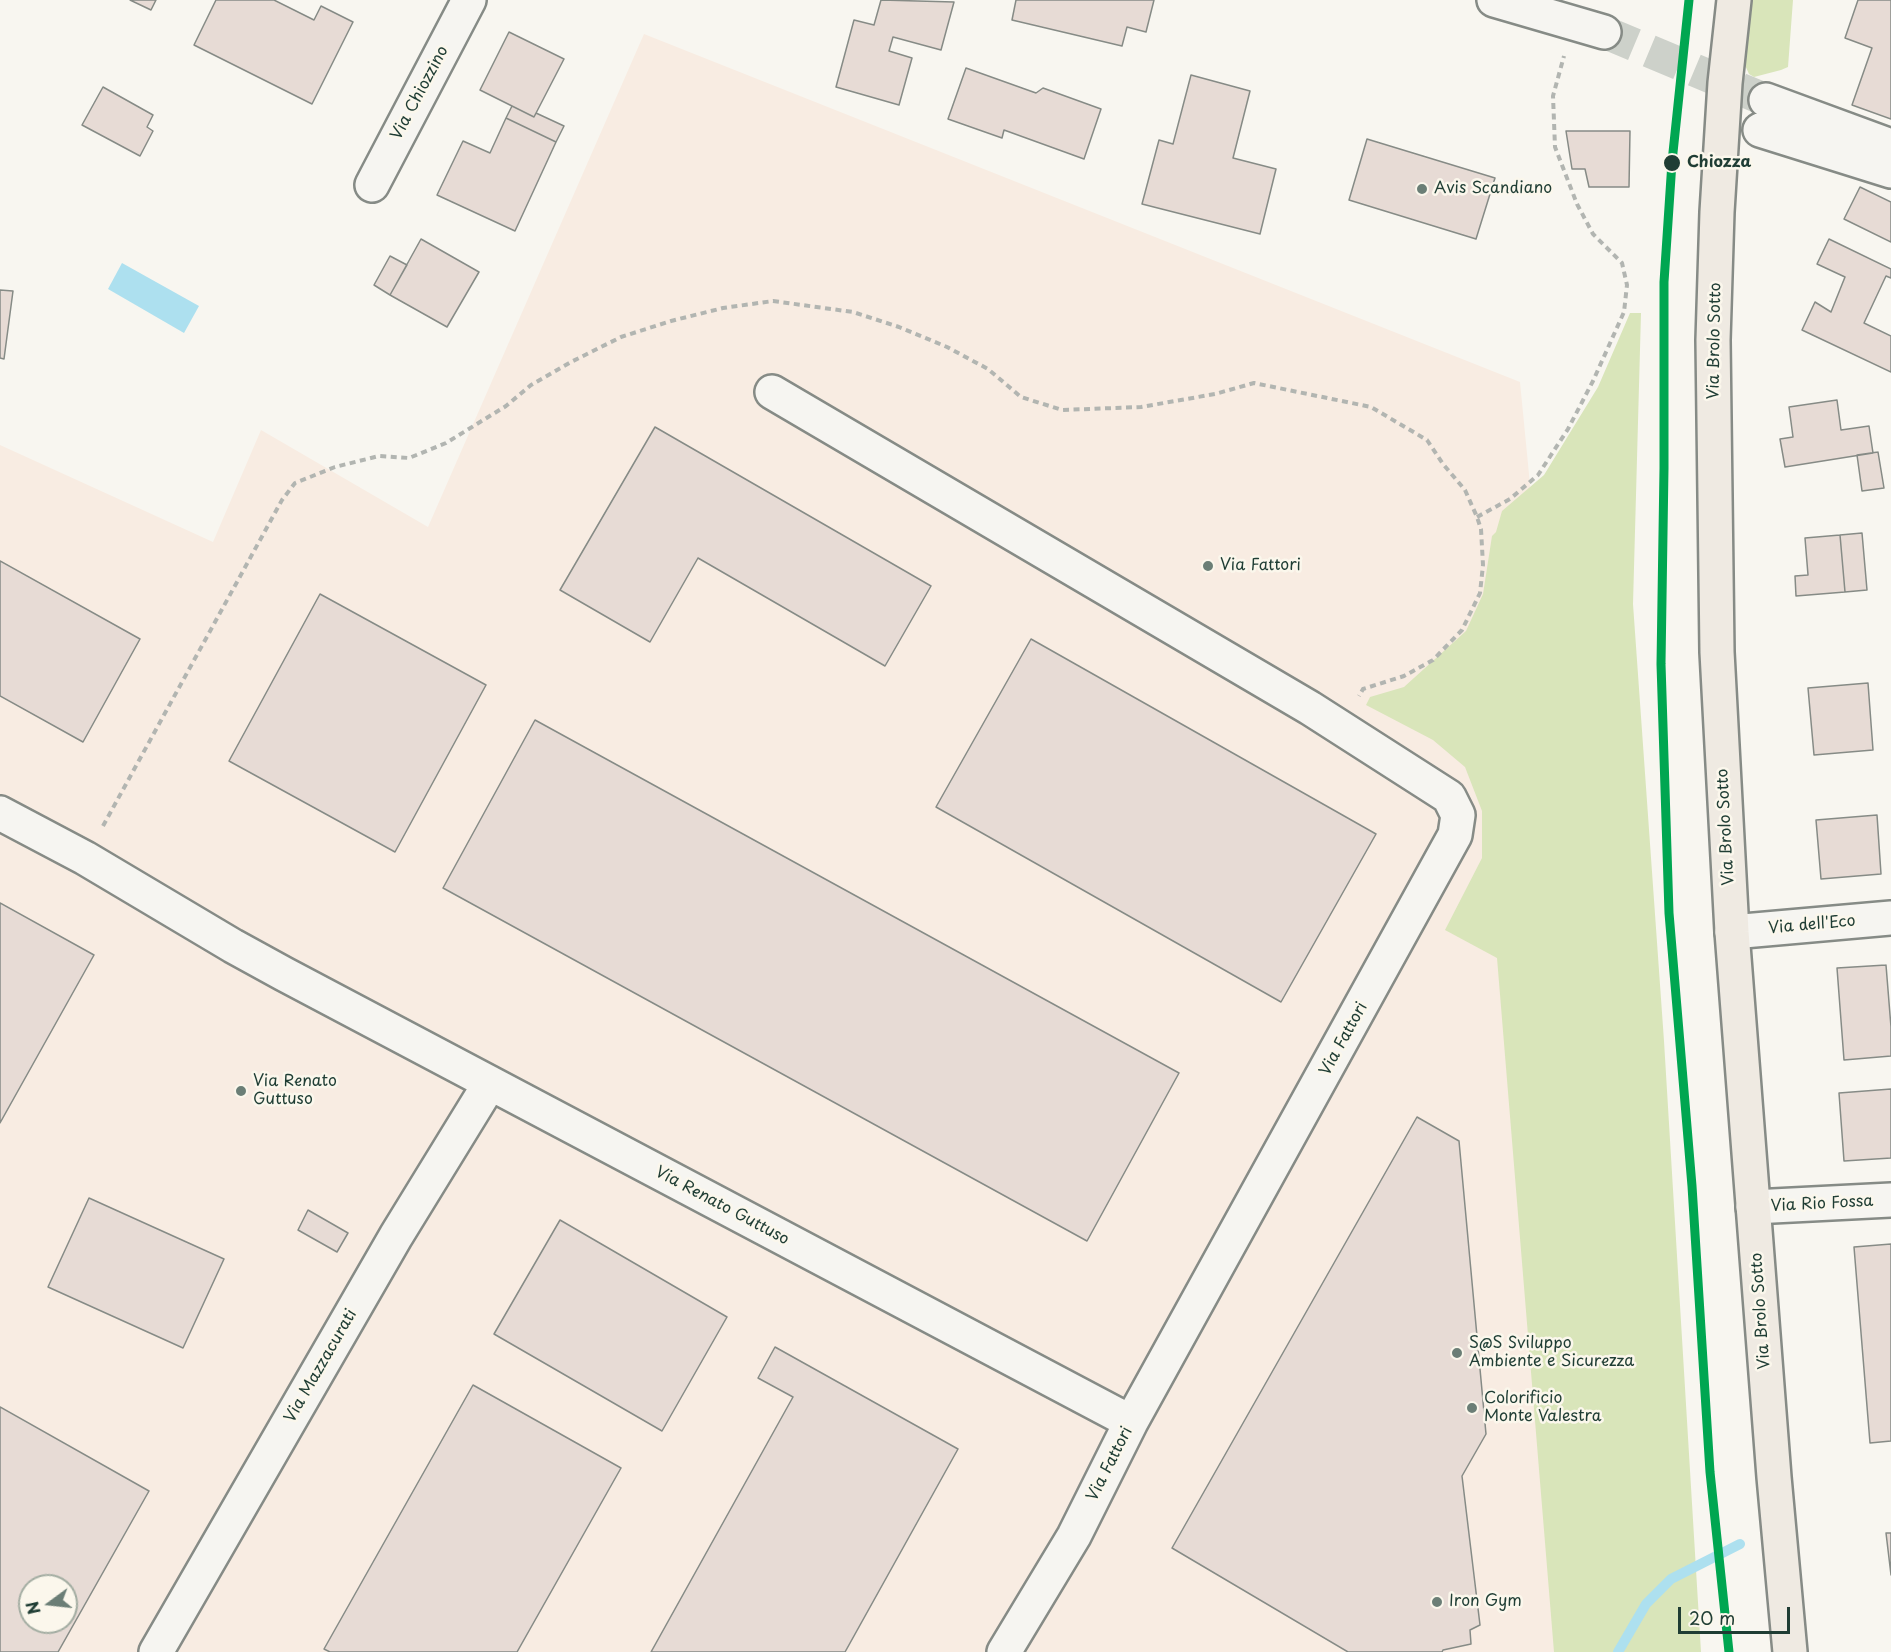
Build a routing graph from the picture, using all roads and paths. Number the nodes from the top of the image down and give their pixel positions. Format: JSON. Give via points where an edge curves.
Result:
{"nodes":[{"id":1,"x":469,"y":0,"type":"edge"},
{"id":2,"x":1494,"y":0,"type":"edge"},
{"id":3,"x":1734,"y":0,"type":"edge"},
{"id":4,"x":1604,"y":32,"type":"tunnel mouth"},
{"id":5,"x":1567,"y":46,"type":"dead end"},
{"id":6,"x":1891,"y":146,"type":"edge"},
{"id":7,"x":1891,"y":171,"type":"edge"},
{"id":8,"x":372,"y":185,"type":"dead end"},
{"id":9,"x":772,"y":392,"type":"dead end"},
{"id":10,"x":1478,"y":517,"type":"junction"},
{"id":11,"x":1339,"y":727,"type":"junction"},
{"id":12,"x":0,"y":813,"type":"edge"},
{"id":13,"x":101,"y":830,"type":"dead end"},
{"id":14,"x":1891,"y":918,"type":"edge"},
{"id":15,"x":1732,"y":932,"type":"junction"},
{"id":16,"x":490,"y":1083,"type":"junction"},
{"id":17,"x":1891,"y":1200,"type":"edge"},
{"id":18,"x":1753,"y":1208,"type":"junction"},
{"id":19,"x":1131,"y":1422,"type":"junction"},
{"id":20,"x":156,"y":1652,"type":"edge"},
{"id":21,"x":1004,"y":1652,"type":"edge"},
{"id":22,"x":1790,"y":1652,"type":"edge"}],
"edges":[{"from":1,"to":8,"type":"street","name":"Via Chiozzino"},
{"from":2,"to":4,"type":"street"},
{"from":3,"to":15,"type":"main road","name":"Via Brolo Sotto","via":[[1717,212],[1713,340],[1717,652]]},
{"from":5,"to":10,"type":"path","via":[[1553,96],[1556,147],[1593,234],[1622,263],[1627,285],[1624,312],[1568,429],[1538,475],[1510,499]]},
{"from":6,"to":7,"type":"street","via":[[1763,115]]},
{"from":9,"to":11,"type":"street","name":"Via Fattori"},
{"from":10,"to":11,"type":"path","via":[[1483,566],[1480,594],[1462,630],[1433,660],[1404,676],[1363,689]]},
{"from":10,"to":13,"type":"path","via":[[1465,490],[1427,440],[1371,407],[1254,383],[1141,407],[1062,410],[1021,397],[988,369],[947,347],[853,312],[773,301],[723,308],[621,337],[531,385],[506,406],[446,443],[409,458],[379,456],[335,467],[296,483],[282,500]]},
{"from":11,"to":19,"type":"street","name":"Via Fattori","via":[[1449,797],[1458,815],[1455,835]]},
{"from":12,"to":16,"type":"street","name":"Via Renato Guttuso","via":[[85,858],[233,946]]},
{"from":14,"to":15,"type":"street","name":"Via dell'Eco"},
{"from":15,"to":18,"type":"main road","name":"Via Brolo Sotto"},
{"from":16,"to":19,"type":"street","name":"Via Renato Guttuso"},
{"from":16,"to":20,"type":"street","name":"Via Mazzacurati","via":[[396,1236]]},
{"from":17,"to":18,"type":"street","name":"Via Rio Fossa"},
{"from":18,"to":22,"type":"main road","name":"Via Brolo Sotto"},
{"from":19,"to":21,"type":"street","name":"Via Fattori","via":[[1074,1536]]}]}
